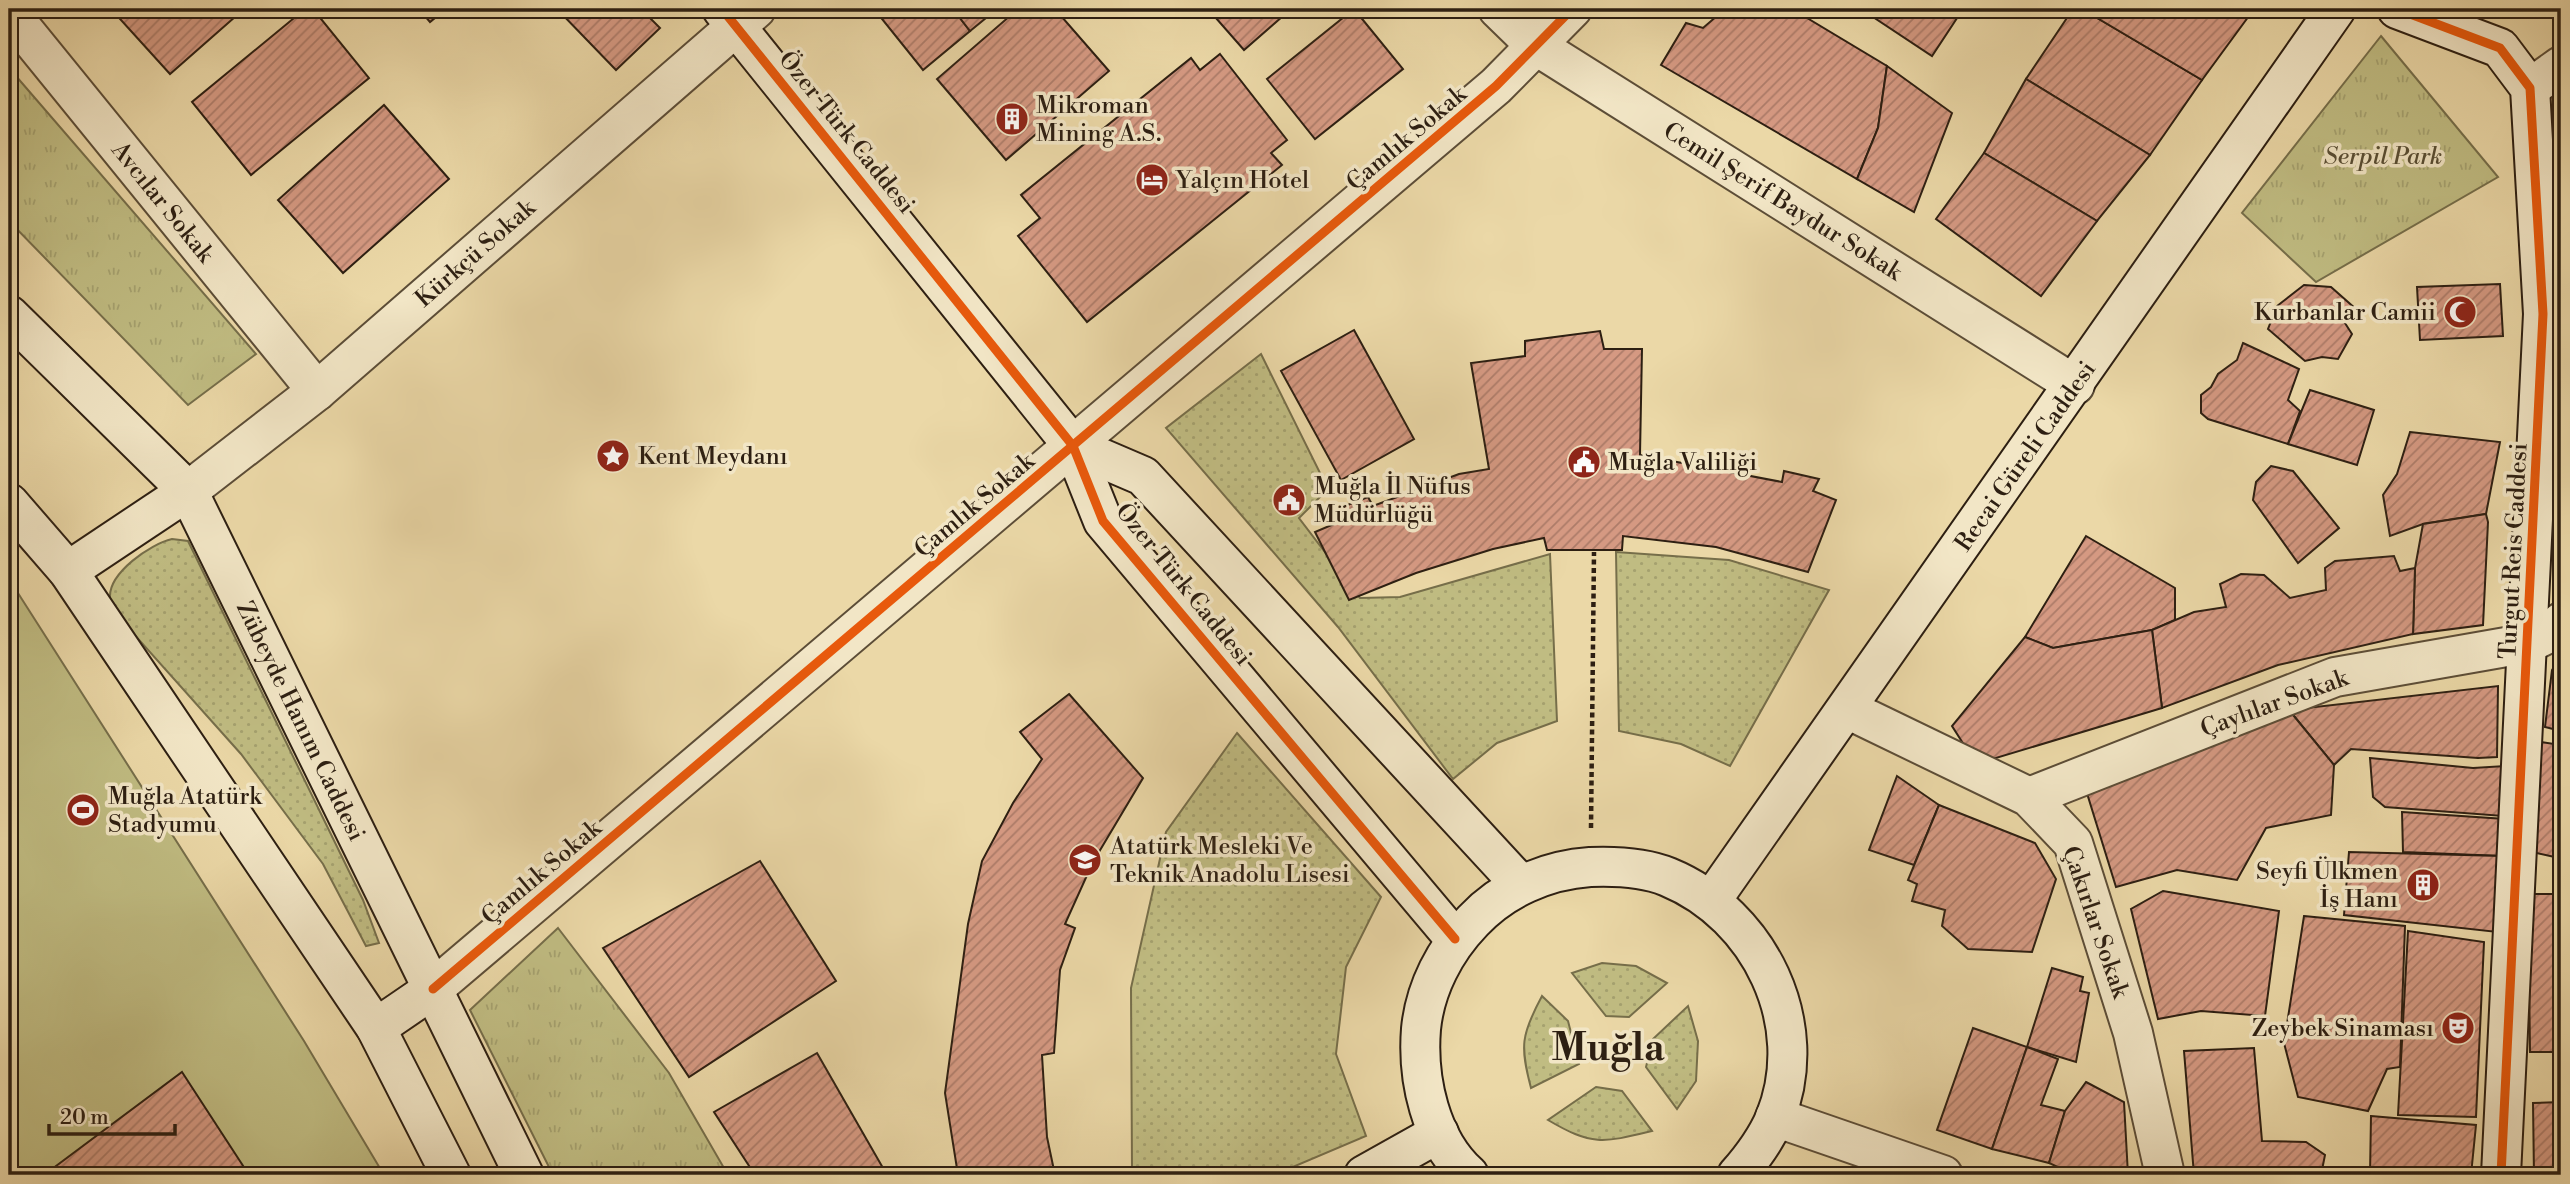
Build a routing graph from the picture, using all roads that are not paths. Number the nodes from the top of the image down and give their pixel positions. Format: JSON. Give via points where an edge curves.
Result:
{"nodes":[{"id":1,"x":1498,"y":9,"type":"edge"},
{"id":2,"x":1572,"y":9,"type":"edge"},
{"id":3,"x":2336,"y":9,"type":"edge"},
{"id":4,"x":2398,"y":9,"type":"edge"},
{"id":5,"x":9,"y":12,"type":"edge"},
{"id":6,"x":738,"y":14,"type":"edge"},
{"id":7,"x":1535,"y":46,"type":"junction"},
{"id":8,"x":2561,"y":66,"type":"edge"},
{"id":9,"x":2530,"y":88,"type":"junction"},
{"id":10,"x":9,"y":315,"type":"edge"},
{"id":11,"x":2552,"y":318,"type":"edge"},
{"id":12,"x":2075,"y":385,"type":"junction"},
{"id":13,"x":317,"y":391,"type":"junction"},
{"id":14,"x":1073,"y":446,"type":"junction"},
{"id":15,"x":188,"y":491,"type":"junction"},
{"id":16,"x":9,"y":503,"type":"edge"},
{"id":17,"x":68,"y":571,"type":"junction"},
{"id":18,"x":2561,"y":622,"type":"edge"},
{"id":19,"x":2529,"y":643,"type":"junction"},
{"id":20,"x":1847,"y":709,"type":"junction"},
{"id":21,"x":2029,"y":797,"type":"junction"},
{"id":22,"x":1521,"y":885,"type":"junction"},
{"id":23,"x":1712,"y":901,"type":"junction"},
{"id":24,"x":1455,"y":939,"type":"junction"},
{"id":25,"x":433,"y":989,"type":"junction"},
{"id":26,"x":376,"y":1028,"type":"junction"},
{"id":27,"x":1775,"y":1117,"type":"junction"},
{"id":28,"x":1439,"y":1133,"type":"junction"},
{"id":29,"x":451,"y":1175,"type":"edge"},
{"id":30,"x":524,"y":1175,"type":"edge"},
{"id":31,"x":1364,"y":1175,"type":"edge"},
{"id":32,"x":1469,"y":1175,"type":"edge"},
{"id":33,"x":1737,"y":1175,"type":"edge"},
{"id":34,"x":1942,"y":1175,"type":"edge"},
{"id":35,"x":2165,"y":1175,"type":"edge"},
{"id":36,"x":2501,"y":1175,"type":"edge"}],
"edges":[{"from":1,"to":7,"type":"street","name":"Cemil Şerif Baydur Sokak"},
{"from":2,"to":7,"type":"street","name":"Çamlık Sokak"},
{"from":3,"to":12,"type":"street","name":"Recai Güreli Caddesi"},
{"from":4,"to":9,"type":"street","via":[[2500,48]]},
{"from":5,"to":13,"type":"street","name":"Avcılar Sokak"},
{"from":6,"to":13,"type":"street","name":"Kürkçü Sokak"},
{"from":6,"to":14,"type":"street","name":"Özer Türk Caddesi"},
{"from":7,"to":12,"type":"street","name":"Cemil Şerif Baydur Sokak"},
{"from":7,"to":14,"type":"street","name":"Çamlık Sokak","via":[[1496,86]]},
{"from":8,"to":9,"type":"street"},
{"from":9,"to":11,"type":"street","name":"Turgut Reis Caddesi"},
{"from":10,"to":15,"type":"street","name":"Zübeyde Hanım Caddesi"},
{"from":11,"to":19,"type":"street","name":"Turgut Reis Caddesi"},
{"from":12,"to":20,"type":"street","name":"Recai Güreli Caddesi"},
{"from":13,"to":15,"type":"street","name":"Kürkçü Sokak"},
{"from":14,"to":22,"type":"street","name":"Özer Türk Caddesi","via":[[1143,476]]},
{"from":14,"to":24,"type":"street","name":"Özer Türk Caddesi","via":[[1102,521]]},
{"from":14,"to":25,"type":"street","name":"Çamlık Sokak"},
{"from":15,"to":17,"type":"street","name":"Kürkçü Sokak"},
{"from":15,"to":25,"type":"street","name":"Zübeyde Hanım Caddesi"},
{"from":16,"to":17,"type":"street"},
{"from":17,"to":26,"type":"street"},
{"from":18,"to":19,"type":"street"},
{"from":19,"to":21,"type":"street","name":"Çaylılar Sokak","via":[[2334,677]]},
{"from":19,"to":36,"type":"street","name":"Turgut Reis Caddesi"},
{"from":20,"to":21,"type":"street","name":"Çakırlar Sokak"},
{"from":20,"to":23,"type":"street","name":"Recai Güreli Caddesi"},
{"from":21,"to":35,"type":"street","name":"Çakırlar Sokak","via":[[2073,843],[2133,1033]]},
{"from":22,"to":23,"type":"street","via":[[1568,869],[1619,866],[1667,876]]},
{"from":22,"to":24,"type":"street","via":[[1485,908]]},
{"from":23,"to":27,"type":"street","via":[[1746,934],[1772,975],[1785,1021],[1786,1070]]},
{"from":24,"to":28,"type":"street","via":[[1435,975],[1420,1041],[1425,1094]]},
{"from":25,"to":26,"type":"street","name":"Çamlık Sokak"},
{"from":25,"to":30,"type":"street","name":"Zübeyde Hanım Caddesi"},
{"from":26,"to":29,"type":"street"},
{"from":27,"to":33,"type":"street"},
{"from":27,"to":34,"type":"street"},
{"from":28,"to":31,"type":"street"},
{"from":28,"to":32,"type":"street"}]}
